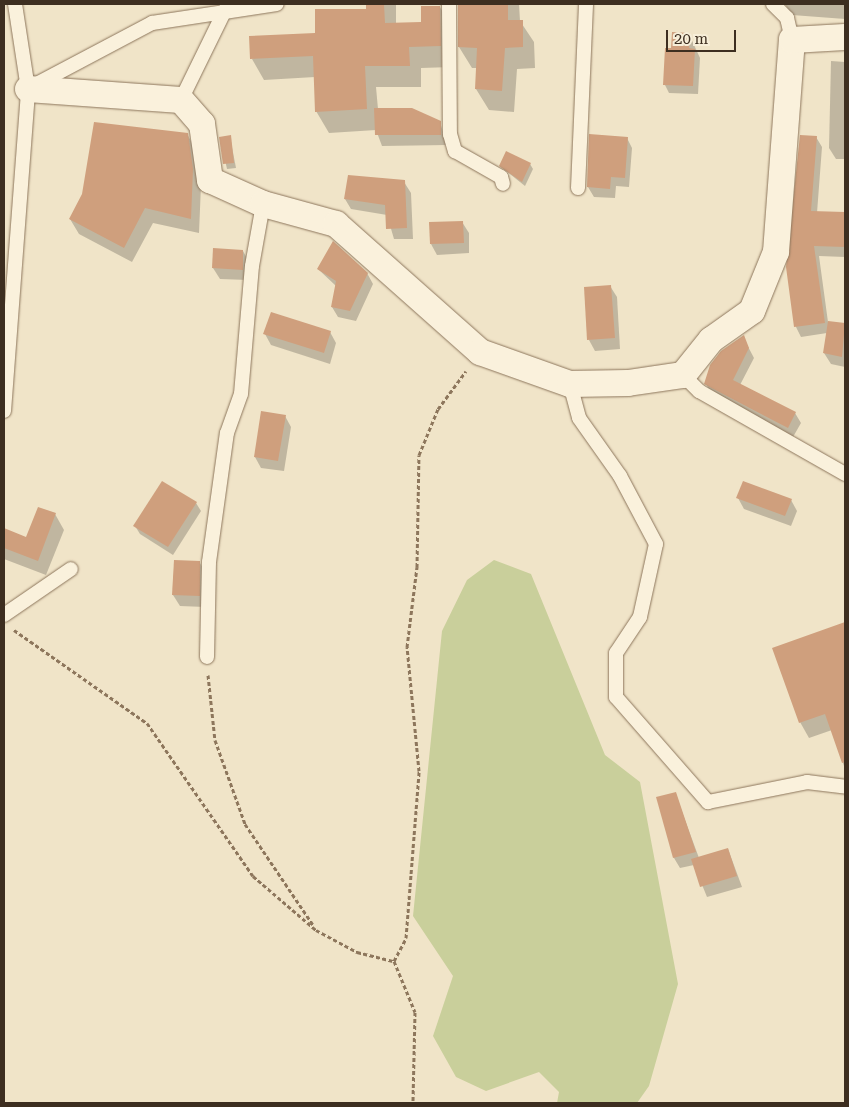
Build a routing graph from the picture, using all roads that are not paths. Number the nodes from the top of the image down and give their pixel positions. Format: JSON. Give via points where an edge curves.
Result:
{"nodes":[{"id":1,"x":15,"y":4,"type":"edge"},
{"id":2,"x":277,"y":4,"type":"edge"},
{"id":3,"x":449,"y":4,"type":"edge"},
{"id":4,"x":586,"y":4,"type":"edge"},
{"id":5,"x":773,"y":4,"type":"edge"},
{"id":6,"x":224,"y":10,"type":"junction"},
{"id":7,"x":845,"y":36,"type":"edge"},
{"id":8,"x":792,"y":40,"type":"junction"},
{"id":9,"x":28,"y":89,"type":"junction"},
{"id":10,"x":181,"y":100,"type":"junction"},
{"id":11,"x":503,"y":184,"type":"dead end"},
{"id":12,"x":578,"y":188,"type":"dead end"},
{"id":13,"x":264,"y":204,"type":"junction"},
{"id":14,"x":683,"y":375,"type":"junction"},
{"id":15,"x":570,"y":384,"type":"junction"},
{"id":16,"x":4,"y":411,"type":"edge"},
{"id":17,"x":845,"y":474,"type":"edge"},
{"id":18,"x":71,"y":569,"type":"dead end"},
{"id":19,"x":4,"y":615,"type":"edge"},
{"id":20,"x":207,"y":657,"type":"road end"},
{"id":21,"x":845,"y":787,"type":"edge"}],
"edges":[{"from":1,"to":9,"type":"lane"},
{"from":2,"to":6,"type":"lane"},
{"from":3,"to":11,"type":"lane","via":[[453,142],[456,151],[501,177]]},
{"from":4,"to":12,"type":"lane"},
{"from":5,"to":8,"type":"lane","via":[[787,18]]},
{"from":6,"to":9,"type":"lane","via":[[152,22]]},
{"from":6,"to":10,"type":"lane"},
{"from":7,"to":8,"type":"street"},
{"from":8,"to":14,"type":"street","via":[[776,252],[752,311],[711,340]]},
{"from":9,"to":10,"type":"street"},
{"from":9,"to":16,"type":"lane"},
{"from":10,"to":13,"type":"street","via":[[202,124],[210,180]]},
{"from":13,"to":15,"type":"street","via":[[336,224],[480,352]]},
{"from":13,"to":20,"type":"lane","via":[[252,266],[240,394],[227,433],[209,562]]},
{"from":14,"to":15,"type":"street","via":[[628,383]]},
{"from":14,"to":17,"type":"lane","via":[[699,391]]},
{"from":15,"to":21,"type":"lane","via":[[579,418],[620,476],[656,544],[640,616],[616,653],[616,697],[708,802],[807,782]]},
{"from":18,"to":19,"type":"lane"}]}
